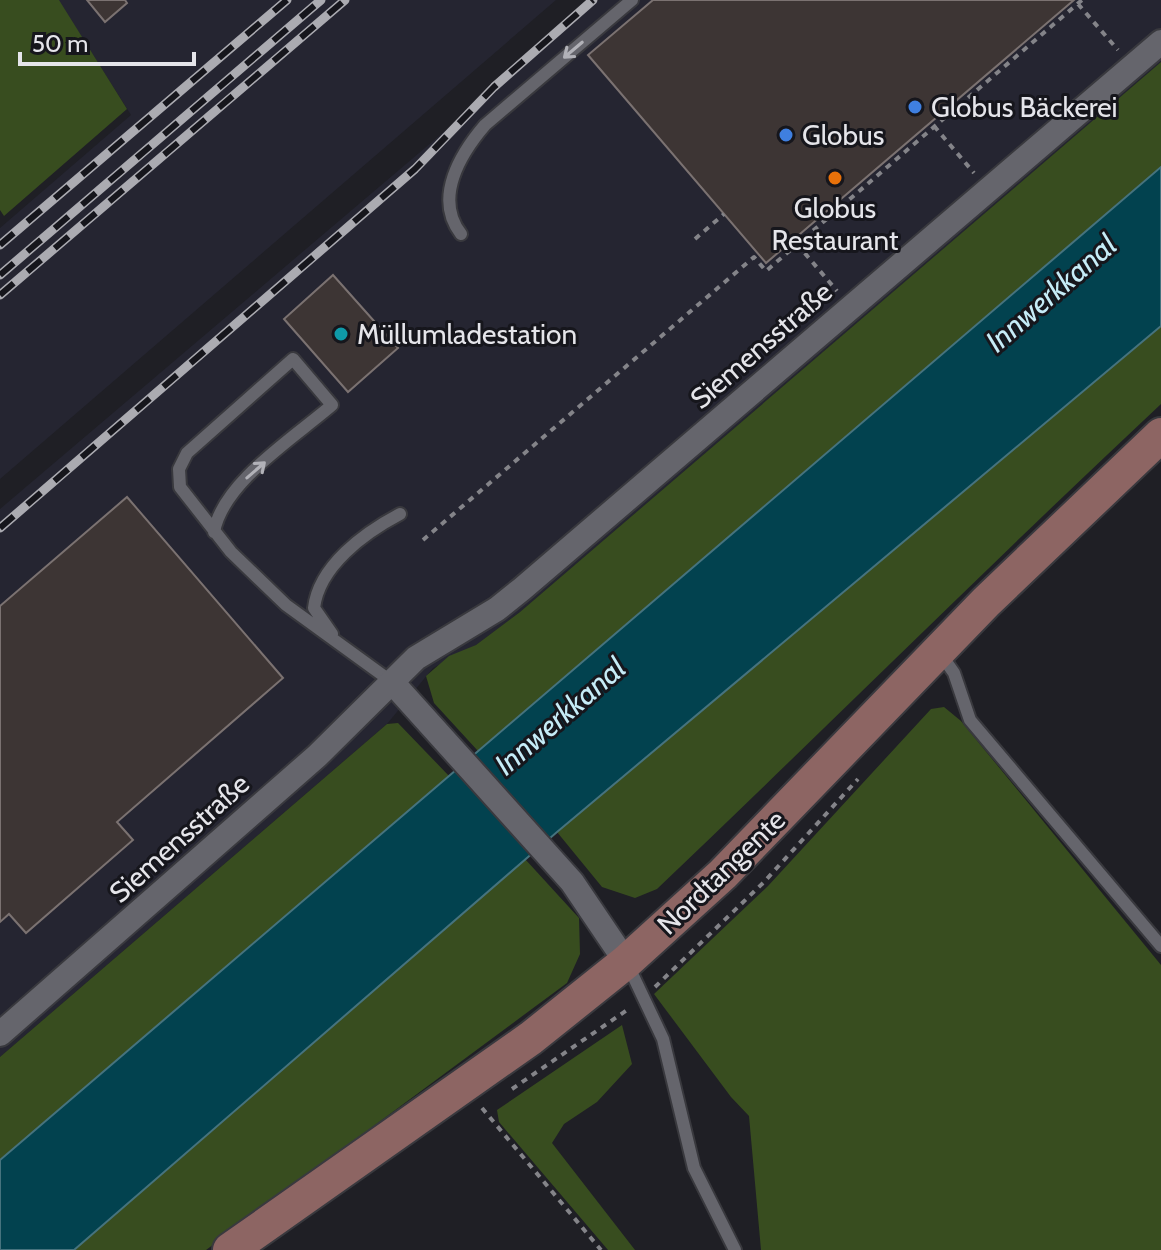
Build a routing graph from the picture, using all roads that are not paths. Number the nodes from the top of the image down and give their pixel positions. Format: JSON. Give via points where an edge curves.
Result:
{"nodes":[{"id":1,"x":632,"y":0,"type":"edge"},
{"id":2,"x":1161,"y":42,"type":"edge"},
{"id":3,"x":461,"y":234,"type":"dead end"},
{"id":4,"x":1161,"y":435,"type":"edge"},
{"id":5,"x":400,"y":514,"type":"dead end"},
{"id":6,"x":214,"y":532,"type":"junction"},
{"id":7,"x":339,"y":644,"type":"junction"},
{"id":8,"x":937,"y":651,"type":"junction"},
{"id":9,"x":392,"y":682,"type":"junction"},
{"id":10,"x":1161,"y":946,"type":"edge"},
{"id":11,"x":626,"y":962,"type":"junction"},
{"id":12,"x":0,"y":1034,"type":"edge"},
{"id":13,"x":230,"y":1250,"type":"edge"},
{"id":14,"x":735,"y":1250,"type":"edge"}],
"edges":[{"from":1,"to":3,"type":"lane","one_way":true,"via":[[468,145],[451,189],[452,216]]},
{"from":2,"to":9,"type":"street","name":"Siemensstraße","via":[[514,596],[431,646]]},
{"from":4,"to":8,"type":"main road","name":"Nordtangente"},
{"from":5,"to":7,"type":"lane","via":[[367,535],[324,574],[316,589],[314,608]]},
{"from":6,"to":6,"type":"lane","one_way":true,"via":[[228,495],[332,405],[293,359],[200,439],[179,469],[180,487]]},
{"from":6,"to":7,"type":"lane","via":[[251,574]]},
{"from":7,"to":9,"type":"lane"},
{"from":8,"to":10,"type":"lane","via":[[954,673],[970,720]]},
{"from":8,"to":11,"type":"main road","name":"Nordtangente","via":[[723,874]]},
{"from":9,"to":11,"type":"street","via":[[572,882]]},
{"from":9,"to":12,"type":"street","name":"Siemensstraße","via":[[305,766]]},
{"from":11,"to":13,"type":"main road","name":"Nordtangente","via":[[531,1038]]},
{"from":11,"to":14,"type":"lane","via":[[663,1039],[694,1168]]}]}
